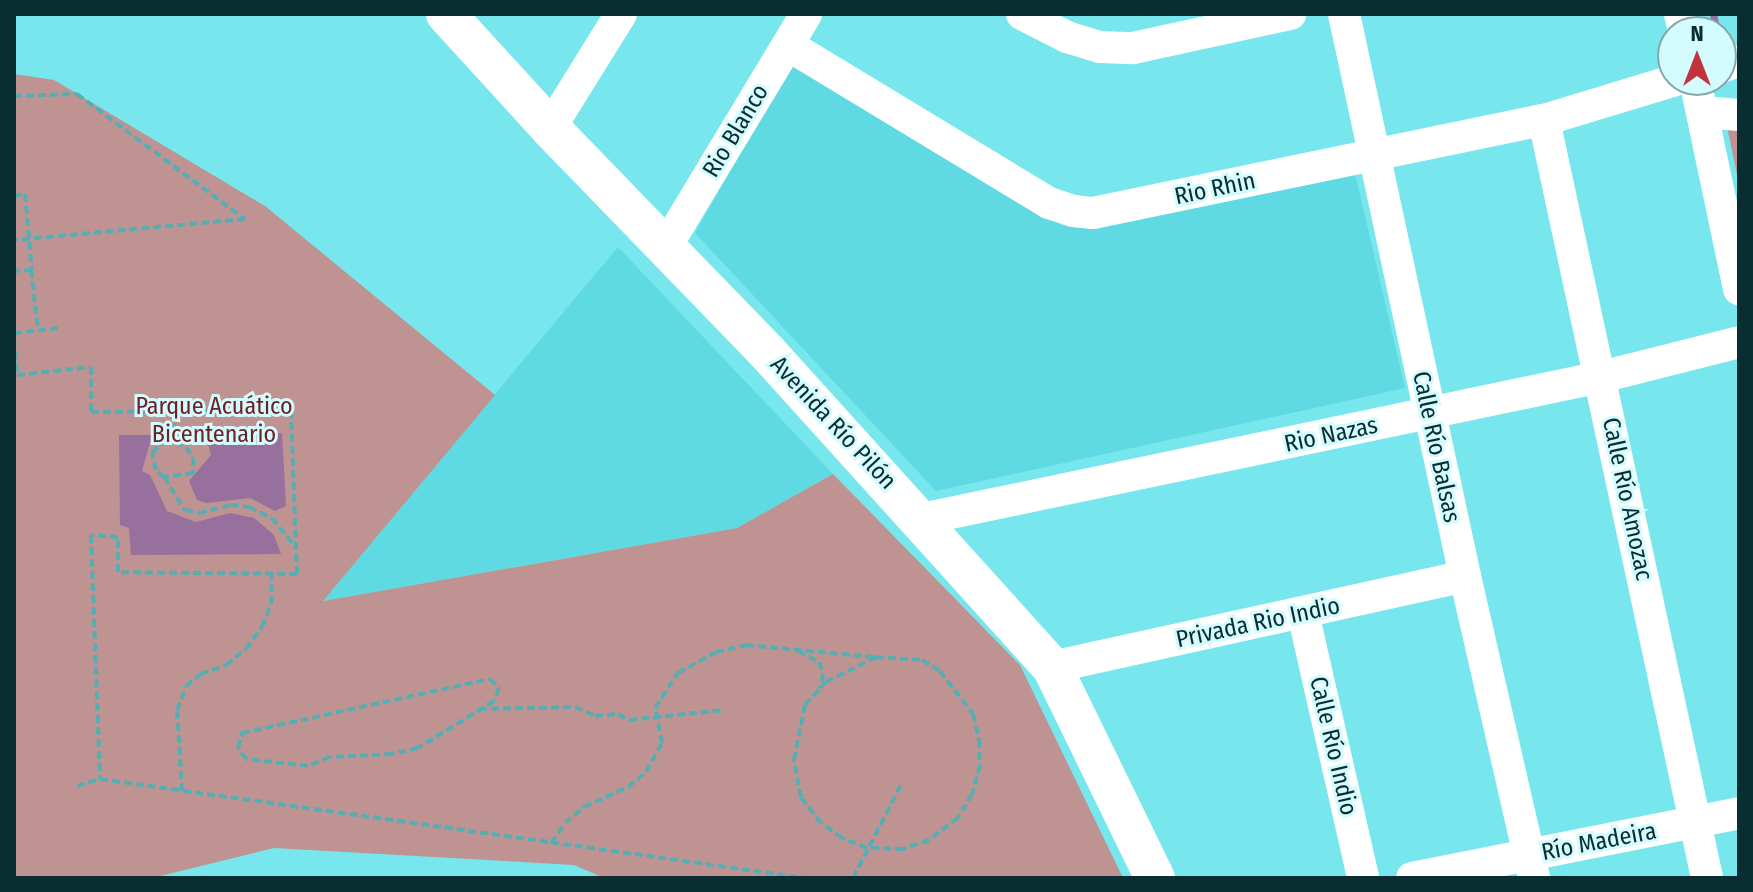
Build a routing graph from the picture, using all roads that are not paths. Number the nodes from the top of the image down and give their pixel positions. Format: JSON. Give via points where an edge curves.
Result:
{"nodes":[{"id":1,"x":446,"y":14,"type":"edge"},
{"id":2,"x":621,"y":14,"type":"edge"},
{"id":3,"x":806,"y":14,"type":"edge"},
{"id":4,"x":1022,"y":14,"type":"edge"},
{"id":5,"x":1290,"y":14,"type":"edge"},
{"id":6,"x":1344,"y":14,"type":"edge"},
{"id":7,"x":788,"y":45,"type":"junction"},
{"id":8,"x":1657,"y":86,"type":"edge"},
{"id":9,"x":1700,"y":96,"type":"edge"},
{"id":10,"x":1704,"y":112,"type":"junction"},
{"id":11,"x":1739,"y":115,"type":"edge"},
{"id":12,"x":1544,"y":120,"type":"junction"},
{"id":13,"x":550,"y":128,"type":"junction"},
{"id":14,"x":1374,"y":154,"type":"junction"},
{"id":15,"x":665,"y":248,"type":"junction"},
{"id":16,"x":1739,"y":289,"type":"edge"},
{"id":17,"x":1739,"y":342,"type":"edge"},
{"id":18,"x":1601,"y":377,"type":"junction"},
{"id":19,"x":1429,"y":413,"type":"junction"},
{"id":20,"x":922,"y":519,"type":"junction"},
{"id":21,"x":1465,"y":576,"type":"junction"},
{"id":22,"x":1303,"y":613,"type":"junction"},
{"id":23,"x":1052,"y":667,"type":"junction"},
{"id":24,"x":1739,"y":813,"type":"edge"},
{"id":25,"x":1695,"y":823,"type":"junction"},
{"id":26,"x":1532,"y":867,"type":"edge"},
{"id":27,"x":1155,"y":878,"type":"edge"},
{"id":28,"x":1363,"y":878,"type":"edge"},
{"id":29,"x":1412,"y":878,"type":"edge"},
{"id":30,"x":1707,"y":878,"type":"edge"}],
"edges":[{"from":1,"to":13,"type":"main road","name":"Avenida Río Pilón"},
{"from":2,"to":13,"type":"street"},
{"from":3,"to":7,"type":"street","name":"Rio Blanco"},
{"from":4,"to":5,"type":"street","via":[[1067,37],[1100,47],[1133,48]]},
{"from":6,"to":14,"type":"street","name":"Calle Río Balsas"},
{"from":7,"to":14,"type":"street","name":"Rio Rhin","via":[[1049,203],[1073,211],[1116,211]]},
{"from":7,"to":15,"type":"street","name":"Rio Blanco"},
{"from":8,"to":12,"type":"street","name":"Rio Rhin"},
{"from":9,"to":10,"type":"street"},
{"from":10,"to":11,"type":"street"},
{"from":10,"to":16,"type":"street"},
{"from":12,"to":14,"type":"street","name":"Rio Rhin"},
{"from":12,"to":18,"type":"street","name":"Calle Río Amozac"},
{"from":13,"to":15,"type":"main road","name":"Avenida Río Pilón"},
{"from":14,"to":19,"type":"street","name":"Calle Río Balsas"},
{"from":15,"to":20,"type":"main road","name":"Avenida Río Pilón"},
{"from":17,"to":18,"type":"street","name":"Rio Nazas"},
{"from":18,"to":19,"type":"street","name":"Rio Nazas"},
{"from":18,"to":25,"type":"street","name":"Calle Río Amozac"},
{"from":19,"to":20,"type":"street","name":"Rio Nazas"},
{"from":19,"to":21,"type":"street","name":"Calle Río Balsas"},
{"from":20,"to":23,"type":"main road","name":"Avenida Río Pilón"},
{"from":21,"to":22,"type":"street","name":"Privada Rio Indio"},
{"from":21,"to":26,"type":"street","name":"Calle Río Balsas"},
{"from":22,"to":23,"type":"street","name":"Privada Rio Indio"},
{"from":22,"to":28,"type":"street","name":"Calle Río Indio"},
{"from":23,"to":27,"type":"main road","name":"Avenida Río Pilón"},
{"from":24,"to":25,"type":"street","name":"Río Madeira"},
{"from":25,"to":26,"type":"street","name":"Río Madeira"},
{"from":25,"to":30,"type":"street","name":"Calle Río Amozac"},
{"from":26,"to":29,"type":"street","name":"Río Madeira"}]}
